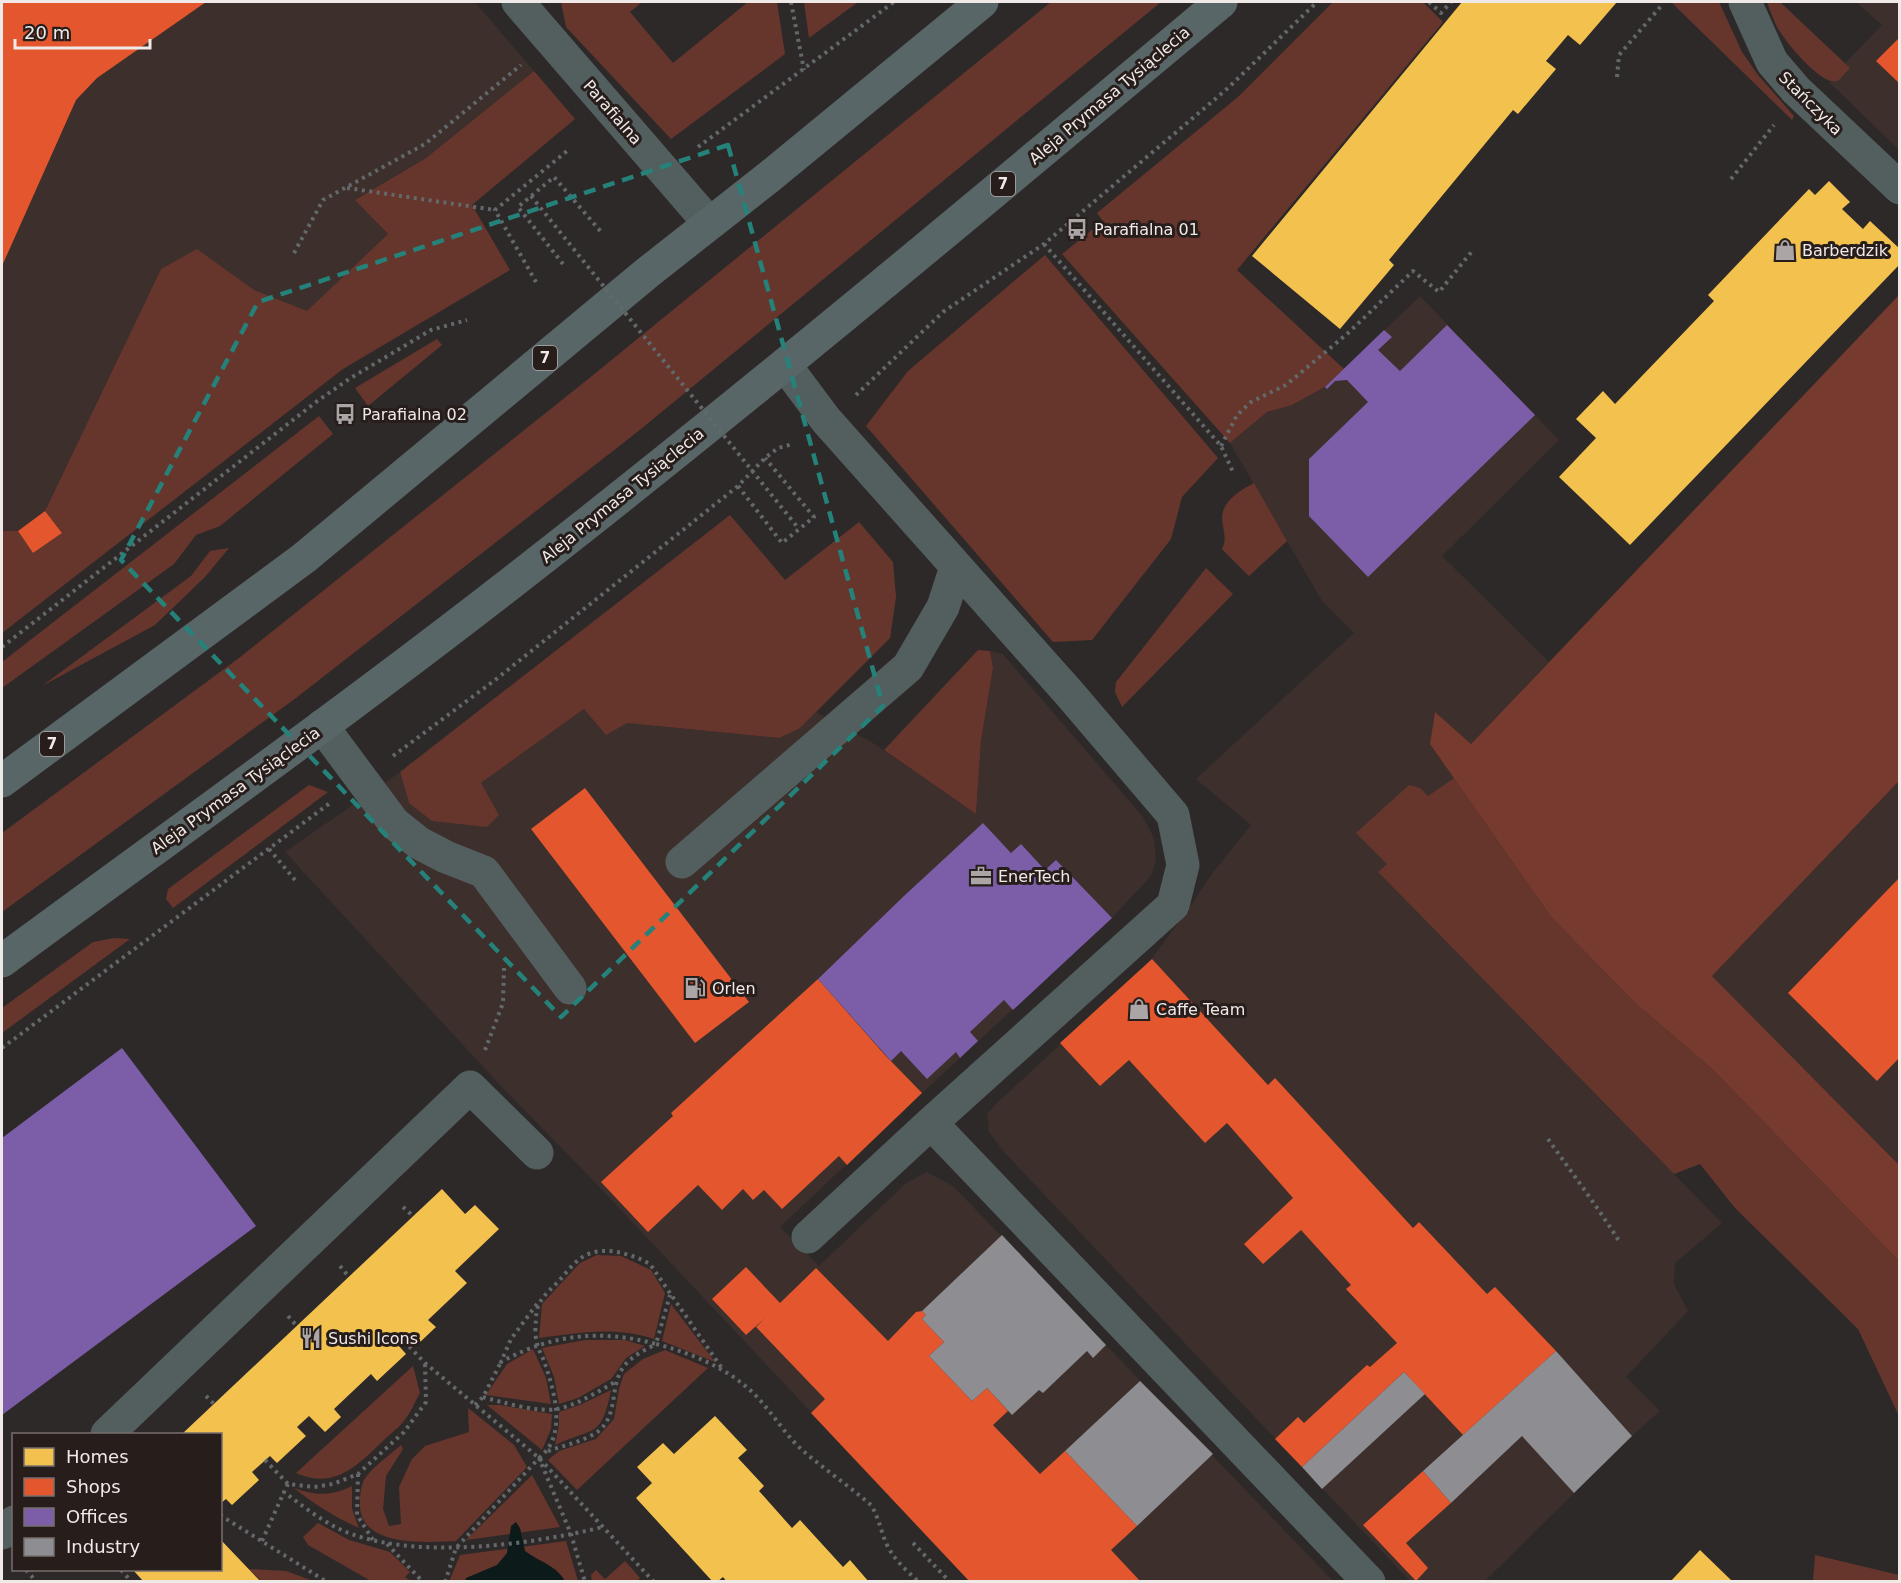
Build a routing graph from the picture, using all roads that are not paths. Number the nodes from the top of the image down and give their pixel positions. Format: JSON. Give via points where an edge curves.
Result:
{"nodes":[{"id":1,"x":518,"y":2,"type":"edge"},
{"id":2,"x":982,"y":2,"type":"edge"},
{"id":3,"x":1221,"y":2,"type":"edge"},
{"id":4,"x":1745,"y":2,"type":"edge"},
{"id":5,"x":1899,"y":188,"type":"edge"},
{"id":6,"x":709,"y":223,"type":"junction"},
{"id":7,"x":784,"y":365,"type":"junction"},
{"id":8,"x":956,"y":567,"type":"junction"},
{"id":9,"x":322,"y":726,"type":"junction"},
{"id":10,"x":2,"y":781,"type":"edge"},
{"id":11,"x":682,"y":862,"type":"dead end"},
{"id":12,"x":2,"y":962,"type":"edge"},
{"id":13,"x":570,"y":988,"type":"dead end"},
{"id":14,"x":931,"y":1123,"type":"junction"},
{"id":15,"x":537,"y":1154,"type":"dead end"},
{"id":16,"x":808,"y":1237,"type":"dead end"},
{"id":17,"x":108,"y":1433,"type":"edge"},
{"id":18,"x":1369,"y":1581,"type":"edge"}],
"edges":[{"from":1,"to":6,"type":"street","name":"Parafialna"},
{"from":2,"to":6,"type":"main road","number":"7"},
{"from":3,"to":7,"type":"main road","name":"Aleja Prymasa Tysiąclecia","number":"7"},
{"from":4,"to":5,"type":"street","name":"Stańczyka","via":[[1772,62]]},
{"from":6,"to":10,"type":"main road","number":"7","via":[[304,558]]},
{"from":7,"to":8,"type":"street","via":[[826,420]]},
{"from":7,"to":9,"type":"main road","name":"Aleja Prymasa Tysiąclecia","number":"7","via":[[514,581]]},
{"from":8,"to":11,"type":"street","via":[[942,607],[908,667]]},
{"from":8,"to":14,"type":"street","via":[[1173,815],[1183,865],[1173,905]]},
{"from":9,"to":12,"type":"main road","name":"Aleja Prymasa Tysiąclecia","number":"7"},
{"from":9,"to":13,"type":"street","via":[[393,823],[419,843],[484,873]]},
{"from":14,"to":16,"type":"street"},
{"from":14,"to":18,"type":"street"},
{"from":15,"to":17,"type":"street","via":[[470,1086]]}]}
